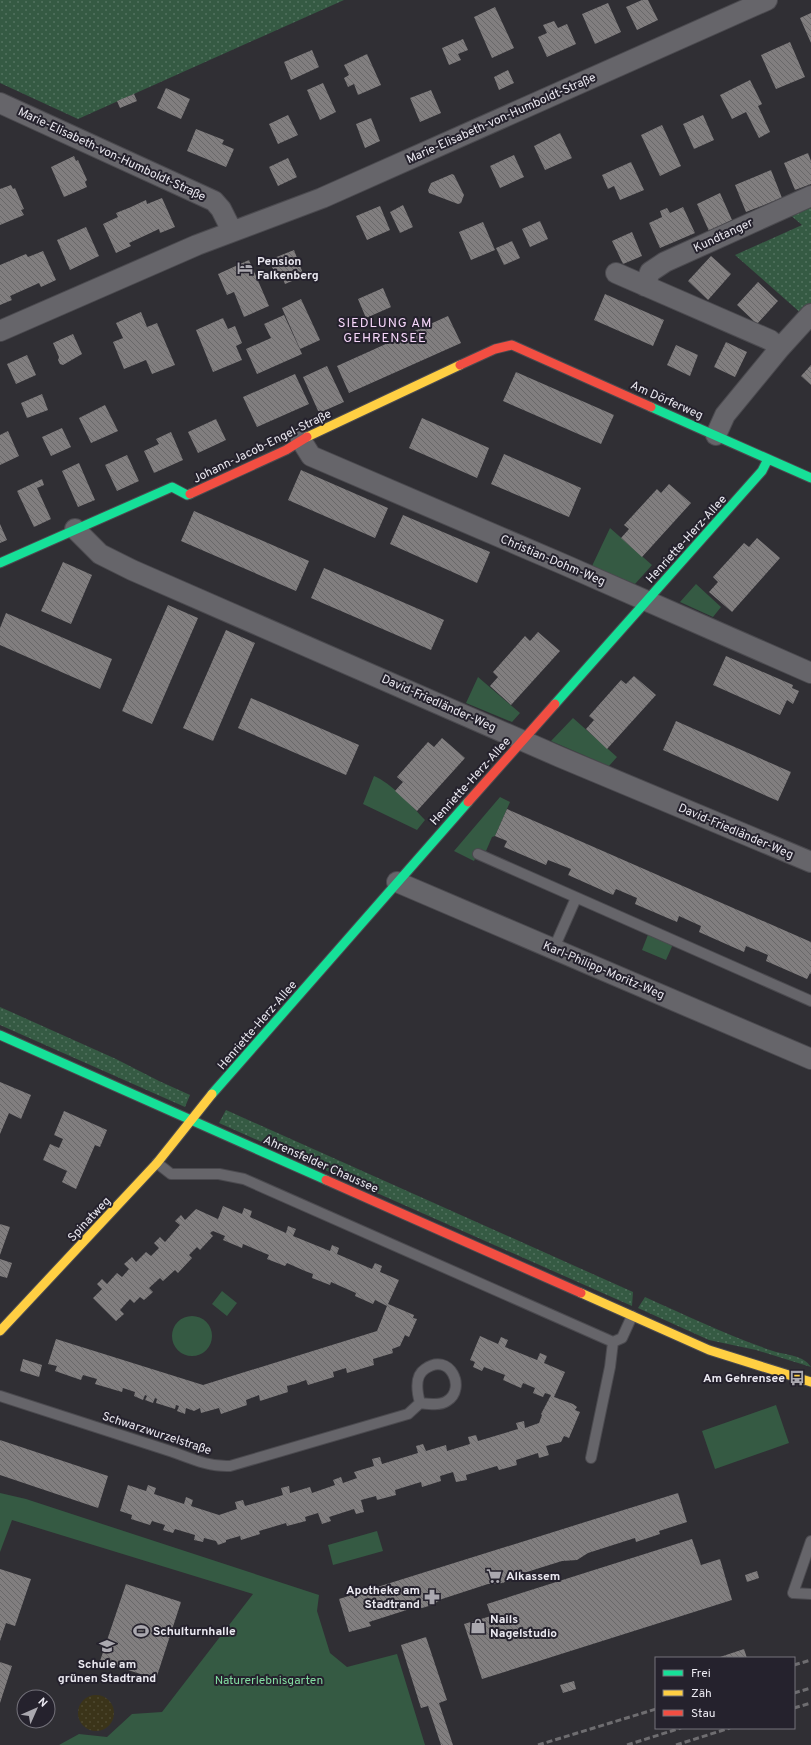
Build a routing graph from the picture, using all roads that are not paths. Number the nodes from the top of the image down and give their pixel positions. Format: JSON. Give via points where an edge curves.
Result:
{"nodes":[{"id":1,"x":767,"y":0,"type":"edge"},
{"id":2,"x":0,"y":103,"type":"edge"},
{"id":3,"x":811,"y":196,"type":"edge"},
{"id":4,"x":232,"y":231,"type":"junction"},
{"id":5,"x":616,"y":273,"type":"dead end"},
{"id":6,"x":645,"y":286,"type":"junction"},
{"id":7,"x":811,"y":314,"type":"edge"},
{"id":8,"x":0,"y":331,"type":"edge"},
{"id":9,"x":512,"y":345,"type":"joint"},
{"id":10,"x":780,"y":348,"type":"junction"},
{"id":11,"x":716,"y":435,"type":"junction"},
{"id":12,"x":301,"y":440,"type":"junction"},
{"id":13,"x":768,"y":459,"type":"junction"},
{"id":14,"x":811,"y":478,"type":"edge"},
{"id":15,"x":75,"y":529,"type":"junction"},
{"id":16,"x":0,"y":563,"type":"edge"},
{"id":17,"x":647,"y":600,"type":"junction"},
{"id":18,"x":811,"y":673,"type":"edge"},
{"id":19,"x":523,"y":740,"type":"junction"},
{"id":20,"x":478,"y":854,"type":"dead end"},
{"id":21,"x":811,"y":862,"type":"edge"},
{"id":22,"x":397,"y":882,"type":"junction"},
{"id":23,"x":576,"y":898,"type":"junction"},
{"id":24,"x":554,"y":948,"type":"junction"},
{"id":25,"x":811,"y":1001,"type":"edge"},
{"id":26,"x":0,"y":1035,"type":"edge"},
{"id":27,"x":811,"y":1059,"type":"edge"},
{"id":28,"x":191,"y":1120,"type":"junction"},
{"id":29,"x":157,"y":1163,"type":"junction"},
{"id":30,"x":632,"y":1316,"type":"junction"},
{"id":31,"x":0,"y":1332,"type":"edge"},
{"id":32,"x":613,"y":1342,"type":"junction"},
{"id":33,"x":811,"y":1382,"type":"edge"},
{"id":34,"x":0,"y":1396,"type":"edge"},
{"id":35,"x":420,"y":1403,"type":"junction"},
{"id":36,"x":591,"y":1458,"type":"dead end"},
{"id":37,"x":811,"y":1541,"type":"edge"},
{"id":38,"x":811,"y":1594,"type":"edge"}],
"edges":[{"from":1,"to":4,"type":"street","name":"Marie-Elisabeth-von-Humboldt-Straße","via":[[322,198]]},
{"from":2,"to":4,"type":"street","name":"Marie-Elisabeth-von-Humboldt-Straße","via":[[214,201],[221,208]]},
{"from":3,"to":6,"type":"street","name":"Kundtanger","via":[[665,262],[650,272]]},
{"from":4,"to":8,"type":"street","name":"Marie-Elisabeth-von-Humboldt-Straße","via":[[196,244]]},
{"from":5,"to":6,"type":"street"},
{"from":6,"to":10,"type":"street","via":[[770,340]]},
{"from":7,"to":10,"type":"street"},
{"from":9,"to":11,"type":"street","name":"Am Dörferweg"},
{"from":9,"to":12,"type":"street","name":"Johann-Jacob-Engel-Straße","via":[[495,349]]},
{"from":10,"to":11,"type":"street","via":[[725,415]]},
{"from":11,"to":13,"type":"street","name":"Am Dörferweg"},
{"from":12,"to":15,"type":"street","name":"Johann-Jacob-Engel-Straße","via":[[286,450],[187,495],[172,487]]},
{"from":12,"to":17,"type":"street","name":"Christian-Dohm-Weg","via":[[311,456]]},
{"from":13,"to":14,"type":"street","name":"Am Dörferweg"},
{"from":13,"to":17,"type":"street","name":"Henriette-Herz-Allee","via":[[762,471]]},
{"from":15,"to":16,"type":"street","name":"Johann-Jacob-Engel-Straße"},
{"from":15,"to":19,"type":"street","name":"David-Friedländer-Weg","via":[[100,554],[132,570]]},
{"from":17,"to":18,"type":"street","name":"Christian-Dohm-Weg"},
{"from":17,"to":19,"type":"street","name":"Henriette-Herz-Allee"},
{"from":19,"to":21,"type":"street","name":"David-Friedländer-Weg"},
{"from":19,"to":22,"type":"street","name":"Henriette-Herz-Allee"},
{"from":20,"to":23,"type":"lane"},
{"from":22,"to":24,"type":"street","name":"Karl-Philipp-Moritz-Weg"},
{"from":22,"to":28,"type":"street","name":"Henriette-Herz-Allee"},
{"from":23,"to":24,"type":"lane"},
{"from":23,"to":25,"type":"lane"},
{"from":24,"to":27,"type":"street","name":"Karl-Philipp-Moritz-Weg"},
{"from":26,"to":28,"type":"street","name":"Ahrensfelder Chaussee"},
{"from":28,"to":29,"type":"street","name":"Spinatweg"},
{"from":28,"to":30,"type":"street","name":"Ahrensfelder Chaussee"},
{"from":29,"to":31,"type":"street","name":"Spinatweg"},
{"from":29,"to":32,"type":"lane","via":[[171,1174],[219,1174],[244,1179]]},
{"from":30,"to":32,"type":"lane","via":[[622,1338]]},
{"from":30,"to":33,"type":"street","name":"Ahrensfelder Chaussee","via":[[709,1350]]},
{"from":32,"to":36,"type":"lane"},
{"from":34,"to":35,"type":"lane","name":"Schwarzwurzelstraße","via":[[197,1462],[218,1466],[230,1466],[408,1414]]},
{"from":35,"to":35,"type":"lane","via":[[447,1402],[454,1393],[456,1383],[450,1369],[437,1363],[422,1371],[417,1381]]},
{"from":37,"to":38,"type":"lane","via":[[793,1593]]}]}
